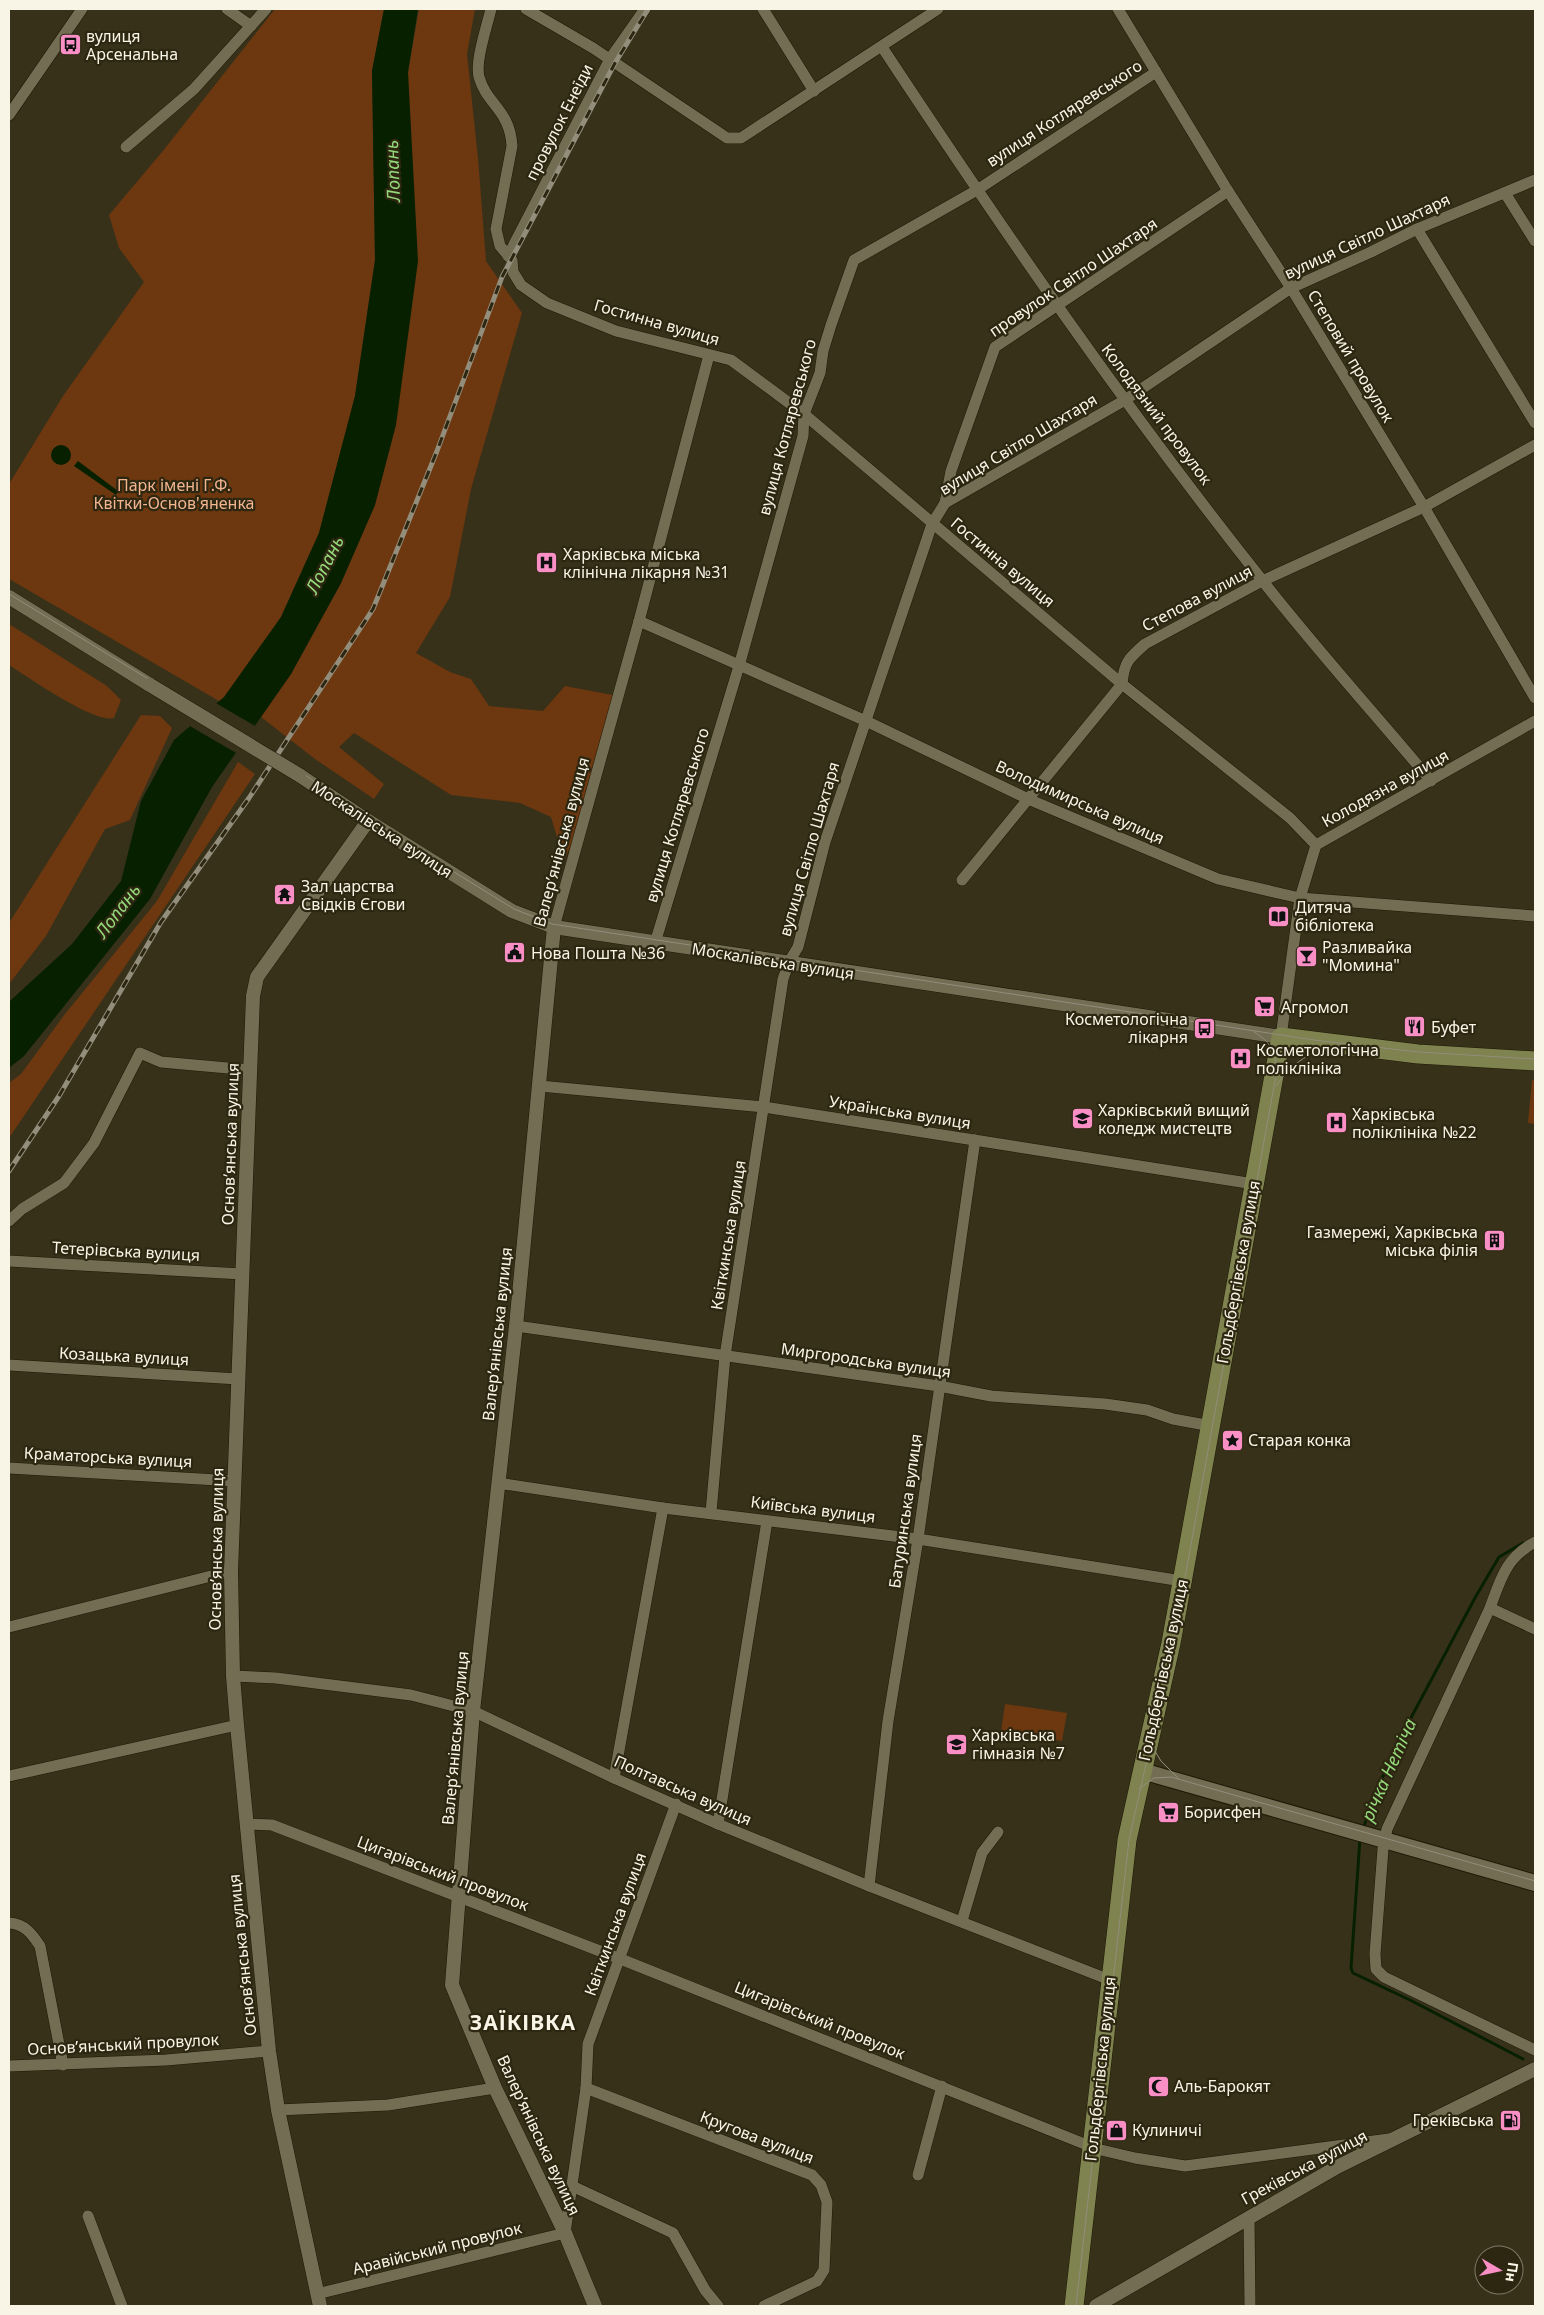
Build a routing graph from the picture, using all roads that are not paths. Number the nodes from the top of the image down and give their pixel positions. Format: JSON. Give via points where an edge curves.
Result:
{"nodes":[{"id":1,"x":82,"y":9,"type":"edge"},
{"id":2,"x":227,"y":9,"type":"edge"},
{"id":3,"x":266,"y":9,"type":"edge"},
{"id":4,"x":491,"y":9,"type":"edge"},
{"id":5,"x":526,"y":9,"type":"edge"},
{"id":6,"x":645,"y":9,"type":"edge"},
{"id":7,"x":763,"y":9,"type":"edge"},
{"id":8,"x":938,"y":9,"type":"edge"},
{"id":9,"x":1118,"y":9,"type":"edge"},
{"id":10,"x":250,"y":26,"type":"junction"},
{"id":11,"x":882,"y":47,"type":"junction"},
{"id":12,"x":610,"y":59,"type":"junction"},
{"id":13,"x":1156,"y":72,"type":"junction"},
{"id":14,"x":814,"y":91,"type":"junction"},
{"id":15,"x":9,"y":115,"type":"edge"},
{"id":16,"x":126,"y":147,"type":"dead end"},
{"id":17,"x":1535,"y":180,"type":"edge"},
{"id":18,"x":977,"y":190,"type":"junction"},
{"id":19,"x":1228,"y":191,"type":"junction"},
{"id":20,"x":1505,"y":193,"type":"junction"},
{"id":21,"x":1417,"y":228,"type":"junction"},
{"id":22,"x":1535,"y":240,"type":"edge"},
{"id":23,"x":507,"y":254,"type":"junction"},
{"id":24,"x":1291,"y":288,"type":"junction"},
{"id":25,"x":1057,"y":307,"type":"junction"},
{"id":26,"x":709,"y":355,"type":"junction"},
{"id":27,"x":1124,"y":400,"type":"junction"},
{"id":28,"x":804,"y":414,"type":"junction"},
{"id":29,"x":1535,"y":423,"type":"edge"},
{"id":30,"x":1535,"y":445,"type":"edge"},
{"id":31,"x":945,"y":503,"type":"junction"},
{"id":32,"x":1424,"y":507,"type":"junction"},
{"id":33,"x":932,"y":524,"type":"junction"},
{"id":34,"x":1262,"y":581,"type":"junction"},
{"id":35,"x":9,"y":597,"type":"edge"},
{"id":36,"x":639,"y":621,"type":"junction"},
{"id":37,"x":739,"y":666,"type":"junction"},
{"id":38,"x":1122,"y":684,"type":"junction"},
{"id":39,"x":1535,"y":698,"type":"edge"},
{"id":40,"x":866,"y":721,"type":"junction"},
{"id":41,"x":1535,"y":721,"type":"edge"},
{"id":42,"x":1431,"y":781,"type":"junction"},
{"id":43,"x":1028,"y":799,"type":"junction"},
{"id":44,"x":368,"y":821,"type":"junction"},
{"id":45,"x":1316,"y":844,"type":"junction"},
{"id":46,"x":962,"y":880,"type":"dead end"},
{"id":47,"x":1300,"y":898,"type":"junction"},
{"id":48,"x":1535,"y":916,"type":"edge"},
{"id":49,"x":554,"y":927,"type":"junction"},
{"id":50,"x":655,"y":943,"type":"junction"},
{"id":51,"x":788,"y":964,"type":"junction"},
{"id":52,"x":1281,"y":1037,"type":"junction"},
{"id":53,"x":1535,"y":1061,"type":"edge"},
{"id":54,"x":250,"y":1070,"type":"junction"},
{"id":55,"x":540,"y":1086,"type":"junction"},
{"id":56,"x":764,"y":1107,"type":"junction"},
{"id":57,"x":975,"y":1140,"type":"junction"},
{"id":58,"x":1254,"y":1184,"type":"junction"},
{"id":59,"x":9,"y":1221,"type":"edge"},
{"id":60,"x":9,"y":1261,"type":"edge"},
{"id":61,"x":242,"y":1274,"type":"junction"},
{"id":62,"x":516,"y":1326,"type":"junction"},
{"id":63,"x":725,"y":1356,"type":"junction"},
{"id":64,"x":9,"y":1366,"type":"edge"},
{"id":65,"x":238,"y":1378,"type":"junction"},
{"id":66,"x":939,"y":1386,"type":"junction"},
{"id":67,"x":1211,"y":1426,"type":"junction"},
{"id":68,"x":9,"y":1468,"type":"edge"},
{"id":69,"x":235,"y":1480,"type":"junction"},
{"id":70,"x":498,"y":1483,"type":"junction"},
{"id":71,"x":663,"y":1508,"type":"junction"},
{"id":72,"x":711,"y":1512,"type":"junction"},
{"id":73,"x":767,"y":1520,"type":"junction"},
{"id":74,"x":918,"y":1539,"type":"junction"},
{"id":75,"x":1535,"y":1542,"type":"edge"},
{"id":76,"x":231,"y":1571,"type":"junction"},
{"id":77,"x":1182,"y":1581,"type":"junction"},
{"id":78,"x":1490,"y":1608,"type":"junction"},
{"id":79,"x":9,"y":1627,"type":"edge"},
{"id":80,"x":1535,"y":1629,"type":"edge"},
{"id":81,"x":233,"y":1676,"type":"junction"},
{"id":82,"x":474,"y":1711,"type":"junction"},
{"id":83,"x":237,"y":1725,"type":"junction"},
{"id":84,"x":1142,"y":1771,"type":"junction"},
{"id":85,"x":9,"y":1776,"type":"edge"},
{"id":86,"x":614,"y":1778,"type":"junction"},
{"id":87,"x":676,"y":1804,"type":"junction"},
{"id":88,"x":246,"y":1824,"type":"junction"},
{"id":89,"x":718,"y":1824,"type":"junction"},
{"id":90,"x":998,"y":1832,"type":"dead end"},
{"id":91,"x":1385,"y":1839,"type":"junction"},
{"id":92,"x":1535,"y":1883,"type":"edge"},
{"id":93,"x":869,"y":1886,"type":"junction"},
{"id":94,"x":459,"y":1897,"type":"junction"},
{"id":95,"x":962,"y":1921,"type":"junction"},
{"id":96,"x":9,"y":1923,"type":"edge"},
{"id":97,"x":618,"y":1958,"type":"junction"},
{"id":98,"x":1110,"y":1980,"type":"junction"},
{"id":99,"x":1535,"y":2050,"type":"edge"},
{"id":100,"x":268,"y":2051,"type":"junction"},
{"id":101,"x":63,"y":2065,"type":"junction"},
{"id":102,"x":9,"y":2066,"type":"edge"},
{"id":103,"x":1535,"y":2069,"type":"edge"},
{"id":104,"x":942,"y":2086,"type":"junction"},
{"id":105,"x":495,"y":2088,"type":"junction"},
{"id":106,"x":586,"y":2088,"type":"junction"},
{"id":107,"x":278,"y":2110,"type":"junction"},
{"id":108,"x":1396,"y":2138,"type":"junction"},
{"id":109,"x":1091,"y":2147,"type":"junction"},
{"id":110,"x":918,"y":2175,"type":"dead end"},
{"id":111,"x":572,"y":2186,"type":"junction"},
{"id":112,"x":88,"y":2216,"type":"dead end"},
{"id":113,"x":1249,"y":2217,"type":"junction"},
{"id":114,"x":565,"y":2233,"type":"junction"},
{"id":115,"x":319,"y":2300,"type":"edge"},
{"id":116,"x":122,"y":2306,"type":"edge"},
{"id":117,"x":595,"y":2306,"type":"edge"},
{"id":118,"x":718,"y":2306,"type":"edge"},
{"id":119,"x":764,"y":2306,"type":"edge"},
{"id":120,"x":1074,"y":2306,"type":"edge"},
{"id":121,"x":1096,"y":2306,"type":"edge"},
{"id":122,"x":1250,"y":2306,"type":"edge"}],
"edges":[{"from":1,"to":15,"type":"street"},
{"from":2,"to":10,"type":"street"},
{"from":3,"to":10,"type":"street"},
{"from":4,"to":23,"type":"street","name":"Гостинна вулиця","via":[[478,66],[483,86],[511,132],[512,146],[496,229],[500,246]]},
{"from":5,"to":12,"type":"street"},
{"from":6,"to":12,"type":"street","name":"провулок Енеїди"},
{"from":7,"to":14,"type":"street"},
{"from":8,"to":11,"type":"street"},
{"from":9,"to":13,"type":"street","name":"Степовий провулок"},
{"from":10,"to":16,"type":"street","via":[[194,89]]},
{"from":11,"to":14,"type":"street"},
{"from":11,"to":18,"type":"street","name":"Колодязний провулок"},
{"from":12,"to":14,"type":"street","via":[[727,138],[741,138]]},
{"from":12,"to":23,"type":"street","name":"провулок Енеїди"},
{"from":13,"to":18,"type":"street","name":"вулиця Котляревського"},
{"from":13,"to":19,"type":"street","name":"Степовий провулок"},
{"from":17,"to":20,"type":"street","name":"вулиця Світло Шахтаря"},
{"from":18,"to":25,"type":"street","name":"Колодязний провулок"},
{"from":18,"to":28,"type":"street","name":"вулиця Котляревського","via":[[854,260],[831,324],[820,374]]},
{"from":19,"to":24,"type":"street","name":"Степовий провулок"},
{"from":19,"to":25,"type":"street","name":"провулок Світло Шахтаря"},
{"from":20,"to":21,"type":"street","name":"вулиця Світло Шахтаря"},
{"from":20,"to":22,"type":"street"},
{"from":21,"to":24,"type":"street","name":"вулиця Світло Шахтаря"},
{"from":21,"to":29,"type":"street"},
{"from":23,"to":26,"type":"street","name":"Гостинна вулиця","via":[[521,285],[547,303],[616,331]]},
{"from":24,"to":27,"type":"street","name":"вулиця Світло Шахтаря"},
{"from":24,"to":32,"type":"street","name":"Степовий провулок"},
{"from":25,"to":27,"type":"street","name":"Колодязний провулок"},
{"from":25,"to":31,"type":"street","name":"провулок Світло Шахтаря","via":[[995,348],[951,472]]},
{"from":26,"to":28,"type":"street","name":"Гостинна вулиця","via":[[731,360]]},
{"from":26,"to":36,"type":"street","name":"Валер’янівська вулиця"},
{"from":27,"to":31,"type":"street","name":"вулиця Світло Шахтаря"},
{"from":27,"to":34,"type":"street","name":"Колодязний провулок"},
{"from":28,"to":33,"type":"street","name":"Гостинна вулиця"},
{"from":28,"to":37,"type":"street","name":"вулиця Котляревського","via":[[804,436]]},
{"from":30,"to":32,"type":"street","name":"Степова вулиця"},
{"from":31,"to":33,"type":"street","name":"вулиця Світло Шахтаря"},
{"from":32,"to":34,"type":"street","name":"Степова вулиця"},
{"from":32,"to":39,"type":"street","name":"Степовий провулок"},
{"from":33,"to":38,"type":"street","name":"Гостинна вулиця"},
{"from":33,"to":40,"type":"street","name":"вулиця Світло Шахтаря"},
{"from":34,"to":38,"type":"street","name":"Степова вулиця","via":[[1145,644],[1129,657],[1123,668]]},
{"from":34,"to":42,"type":"street","name":"Колодязний провулок"},
{"from":35,"to":44,"type":"street","name":"Москалівська вулиця","bridge":true},
{"from":36,"to":37,"type":"street","name":"Володимирська вулиця"},
{"from":36,"to":49,"type":"street","name":"Валер’янівська вулиця"},
{"from":37,"to":40,"type":"street","name":"Володимирська вулиця"},
{"from":37,"to":50,"type":"street","name":"вулиця Котляревського"},
{"from":38,"to":43,"type":"street","name":"Степова вулиця"},
{"from":38,"to":45,"type":"street","name":"Гостинна вулиця","via":[[1290,818]]},
{"from":40,"to":43,"type":"street","name":"Володимирська вулиця"},
{"from":40,"to":51,"type":"street","name":"вулиця Світло Шахтаря","via":[[825,842],[806,924]]},
{"from":41,"to":42,"type":"street","name":"Колодязна вулиця"},
{"from":42,"to":45,"type":"street","name":"Колодязна вулиця"},
{"from":43,"to":46,"type":"street","name":"Степова вулиця"},
{"from":43,"to":47,"type":"street","name":"Володимирська вулиця","via":[[1218,879]]},
{"from":44,"to":49,"type":"street","name":"Москалівська вулиця","via":[[516,914]]},
{"from":44,"to":54,"type":"street","name":"Основ’янська вулиця","via":[[257,977],[253,996]]},
{"from":45,"to":47,"type":"street","name":"Колодязна вулиця"},
{"from":47,"to":48,"type":"street","name":"Володимирська вулиця"},
{"from":47,"to":52,"type":"street","name":"Колодязна вулиця"},
{"from":49,"to":50,"type":"street","name":"Москалівська вулиця"},
{"from":49,"to":55,"type":"street","name":"Валер’янівська вулиця"},
{"from":50,"to":51,"type":"street","name":"Москалівська вулиця"},
{"from":51,"to":52,"type":"street","name":"Москалівська вулиця"},
{"from":51,"to":56,"type":"street","name":"Квіткинська вулиця"},
{"from":52,"to":53,"type":"main road","name":"Москалівська вулиця","via":[[1418,1054]]},
{"from":52,"to":58,"type":"main road","name":"Гольдбергівська вулиця"},
{"from":54,"to":59,"type":"street","via":[[161,1062],[140,1053],[94,1143],[64,1183]]},
{"from":54,"to":61,"type":"street","name":"Основ’янська вулиця"},
{"from":55,"to":56,"type":"street","name":"Українська вулиця"},
{"from":55,"to":62,"type":"street","name":"Валер’янівська вулиця"},
{"from":56,"to":57,"type":"street","name":"Українська вулиця"},
{"from":56,"to":63,"type":"street","name":"Квіткинська вулиця"},
{"from":57,"to":58,"type":"street","name":"Українська вулиця"},
{"from":57,"to":66,"type":"street","name":"Батуринська вулиця"},
{"from":58,"to":67,"type":"main road","name":"Гольдбергівська вулиця"},
{"from":60,"to":61,"type":"street","name":"Тетерівська вулиця"},
{"from":61,"to":65,"type":"street","name":"Основ’янська вулиця"},
{"from":62,"to":63,"type":"street","name":"Миргородська вулиця"},
{"from":62,"to":70,"type":"street","name":"Валер’янівська вулиця"},
{"from":63,"to":66,"type":"street","name":"Миргородська вулиця"},
{"from":63,"to":72,"type":"street","name":"Квіткинська вулиця"},
{"from":64,"to":65,"type":"street","name":"Козацька вулиця"},
{"from":65,"to":69,"type":"street","name":"Основ’янська вулиця"},
{"from":66,"to":67,"type":"street","name":"Миргородська вулиця","via":[[991,1396],[1130,1407]]},
{"from":66,"to":74,"type":"street","name":"Батуринська вулиця"},
{"from":67,"to":77,"type":"main road","name":"Гольдбергівська вулиця"},
{"from":68,"to":69,"type":"street","name":"Краматорська вулиця"},
{"from":69,"to":76,"type":"street","name":"Основ’янська вулиця"},
{"from":70,"to":71,"type":"street","name":"Київська вулиця"},
{"from":70,"to":82,"type":"street","name":"Валер’янівська вулиця"},
{"from":71,"to":72,"type":"street","name":"Київська вулиця"},
{"from":71,"to":86,"type":"street"},
{"from":72,"to":73,"type":"street","name":"Київська вулиця"},
{"from":73,"to":74,"type":"street","name":"Київська вулиця"},
{"from":73,"to":89,"type":"street"},
{"from":74,"to":77,"type":"street","name":"Київська вулиця"},
{"from":74,"to":93,"type":"street","name":"Батуринська вулиця","via":[[888,1722]]},
{"from":75,"to":78,"type":"street","via":[[1520,1550],[1510,1562]]},
{"from":76,"to":79,"type":"street"},
{"from":76,"to":81,"type":"street","name":"Основ’янська вулиця"},
{"from":77,"to":84,"type":"main road","name":"Гольдбергівська вулиця"},
{"from":78,"to":80,"type":"street"},
{"from":78,"to":91,"type":"street"},
{"from":81,"to":82,"type":"street","name":"Полтавська вулиця","via":[[276,1678],[411,1695]]},
{"from":81,"to":83,"type":"street","name":"Основ’янська вулиця"},
{"from":82,"to":86,"type":"street","name":"Полтавська вулиця"},
{"from":82,"to":94,"type":"street","name":"Валер’янівська вулиця"},
{"from":83,"to":85,"type":"street"},
{"from":83,"to":88,"type":"street","name":"Основ’янська вулиця"},
{"from":84,"to":91,"type":"main road"},
{"from":84,"to":98,"type":"main road","name":"Гольдбергівська вулиця","via":[[1127,1840]]},
{"from":86,"to":87,"type":"street","name":"Полтавська вулиця"},
{"from":87,"to":89,"type":"street","name":"Полтавська вулиця"},
{"from":87,"to":97,"type":"street","name":"Квіткинська вулиця"},
{"from":88,"to":94,"type":"street","name":"Цигарівський провулок","via":[[272,1825]]},
{"from":88,"to":100,"type":"street","name":"Основ’янська вулиця"},
{"from":89,"to":93,"type":"street","name":"Полтавська вулиця"},
{"from":90,"to":95,"type":"street","via":[[982,1853]]},
{"from":91,"to":92,"type":"main road"},
{"from":91,"to":99,"type":"street","via":[[1376,1969],[1384,1977]]},
{"from":93,"to":95,"type":"street","name":"Полтавська вулиця"},
{"from":94,"to":97,"type":"street","name":"Цигарівський провулок"},
{"from":94,"to":105,"type":"street","name":"Валер’янівська вулиця","via":[[452,1985]]},
{"from":95,"to":98,"type":"street","name":"Полтавська вулиця"},
{"from":96,"to":101,"type":"street","via":[[30,1931],[40,1946]]},
{"from":97,"to":104,"type":"street","name":"Цигарівський провулок"},
{"from":97,"to":106,"type":"street","name":"Квіткинська вулиця","via":[[588,2044]]},
{"from":98,"to":109,"type":"main road","name":"Гольдбергівська вулиця"},
{"from":100,"to":101,"type":"street","name":"Основ’янський провулок"},
{"from":100,"to":107,"type":"street","name":"Основ’янська вулиця"},
{"from":101,"to":102,"type":"street","name":"Основ’янський провулок"},
{"from":103,"to":108,"type":"street","name":"Греківська вулиця"},
{"from":104,"to":109,"type":"street","name":"Цигарівський провулок"},
{"from":104,"to":110,"type":"street"},
{"from":105,"to":107,"type":"street","via":[[388,2105]]},
{"from":105,"to":114,"type":"street","name":"Валер’янівська вулиця"},
{"from":106,"to":111,"type":"street","name":"Квіткинська вулиця"},
{"from":106,"to":119,"type":"street","name":"Кругова вулиця","via":[[812,2175],[821,2185],[827,2202],[824,2270],[817,2281]]},
{"from":107,"to":115,"type":"street","name":"Основ’янська вулиця"},
{"from":108,"to":109,"type":"street","name":"Цигарівський провулок","via":[[1185,2166]]},
{"from":108,"to":113,"type":"street","name":"Греківська вулиця"},
{"from":109,"to":120,"type":"main road","name":"Гольдбергівська вулиця"},
{"from":111,"to":114,"type":"street","name":"Квіткинська вулиця"},
{"from":111,"to":118,"type":"street","via":[[673,2233],[704,2290]]},
{"from":112,"to":116,"type":"street"},
{"from":113,"to":121,"type":"street","name":"Греківська вулиця"},
{"from":113,"to":122,"type":"street"},
{"from":114,"to":115,"type":"street","name":"Аравійський провулок"},
{"from":114,"to":117,"type":"street","name":"Валер’янівська вулиця"}]}
